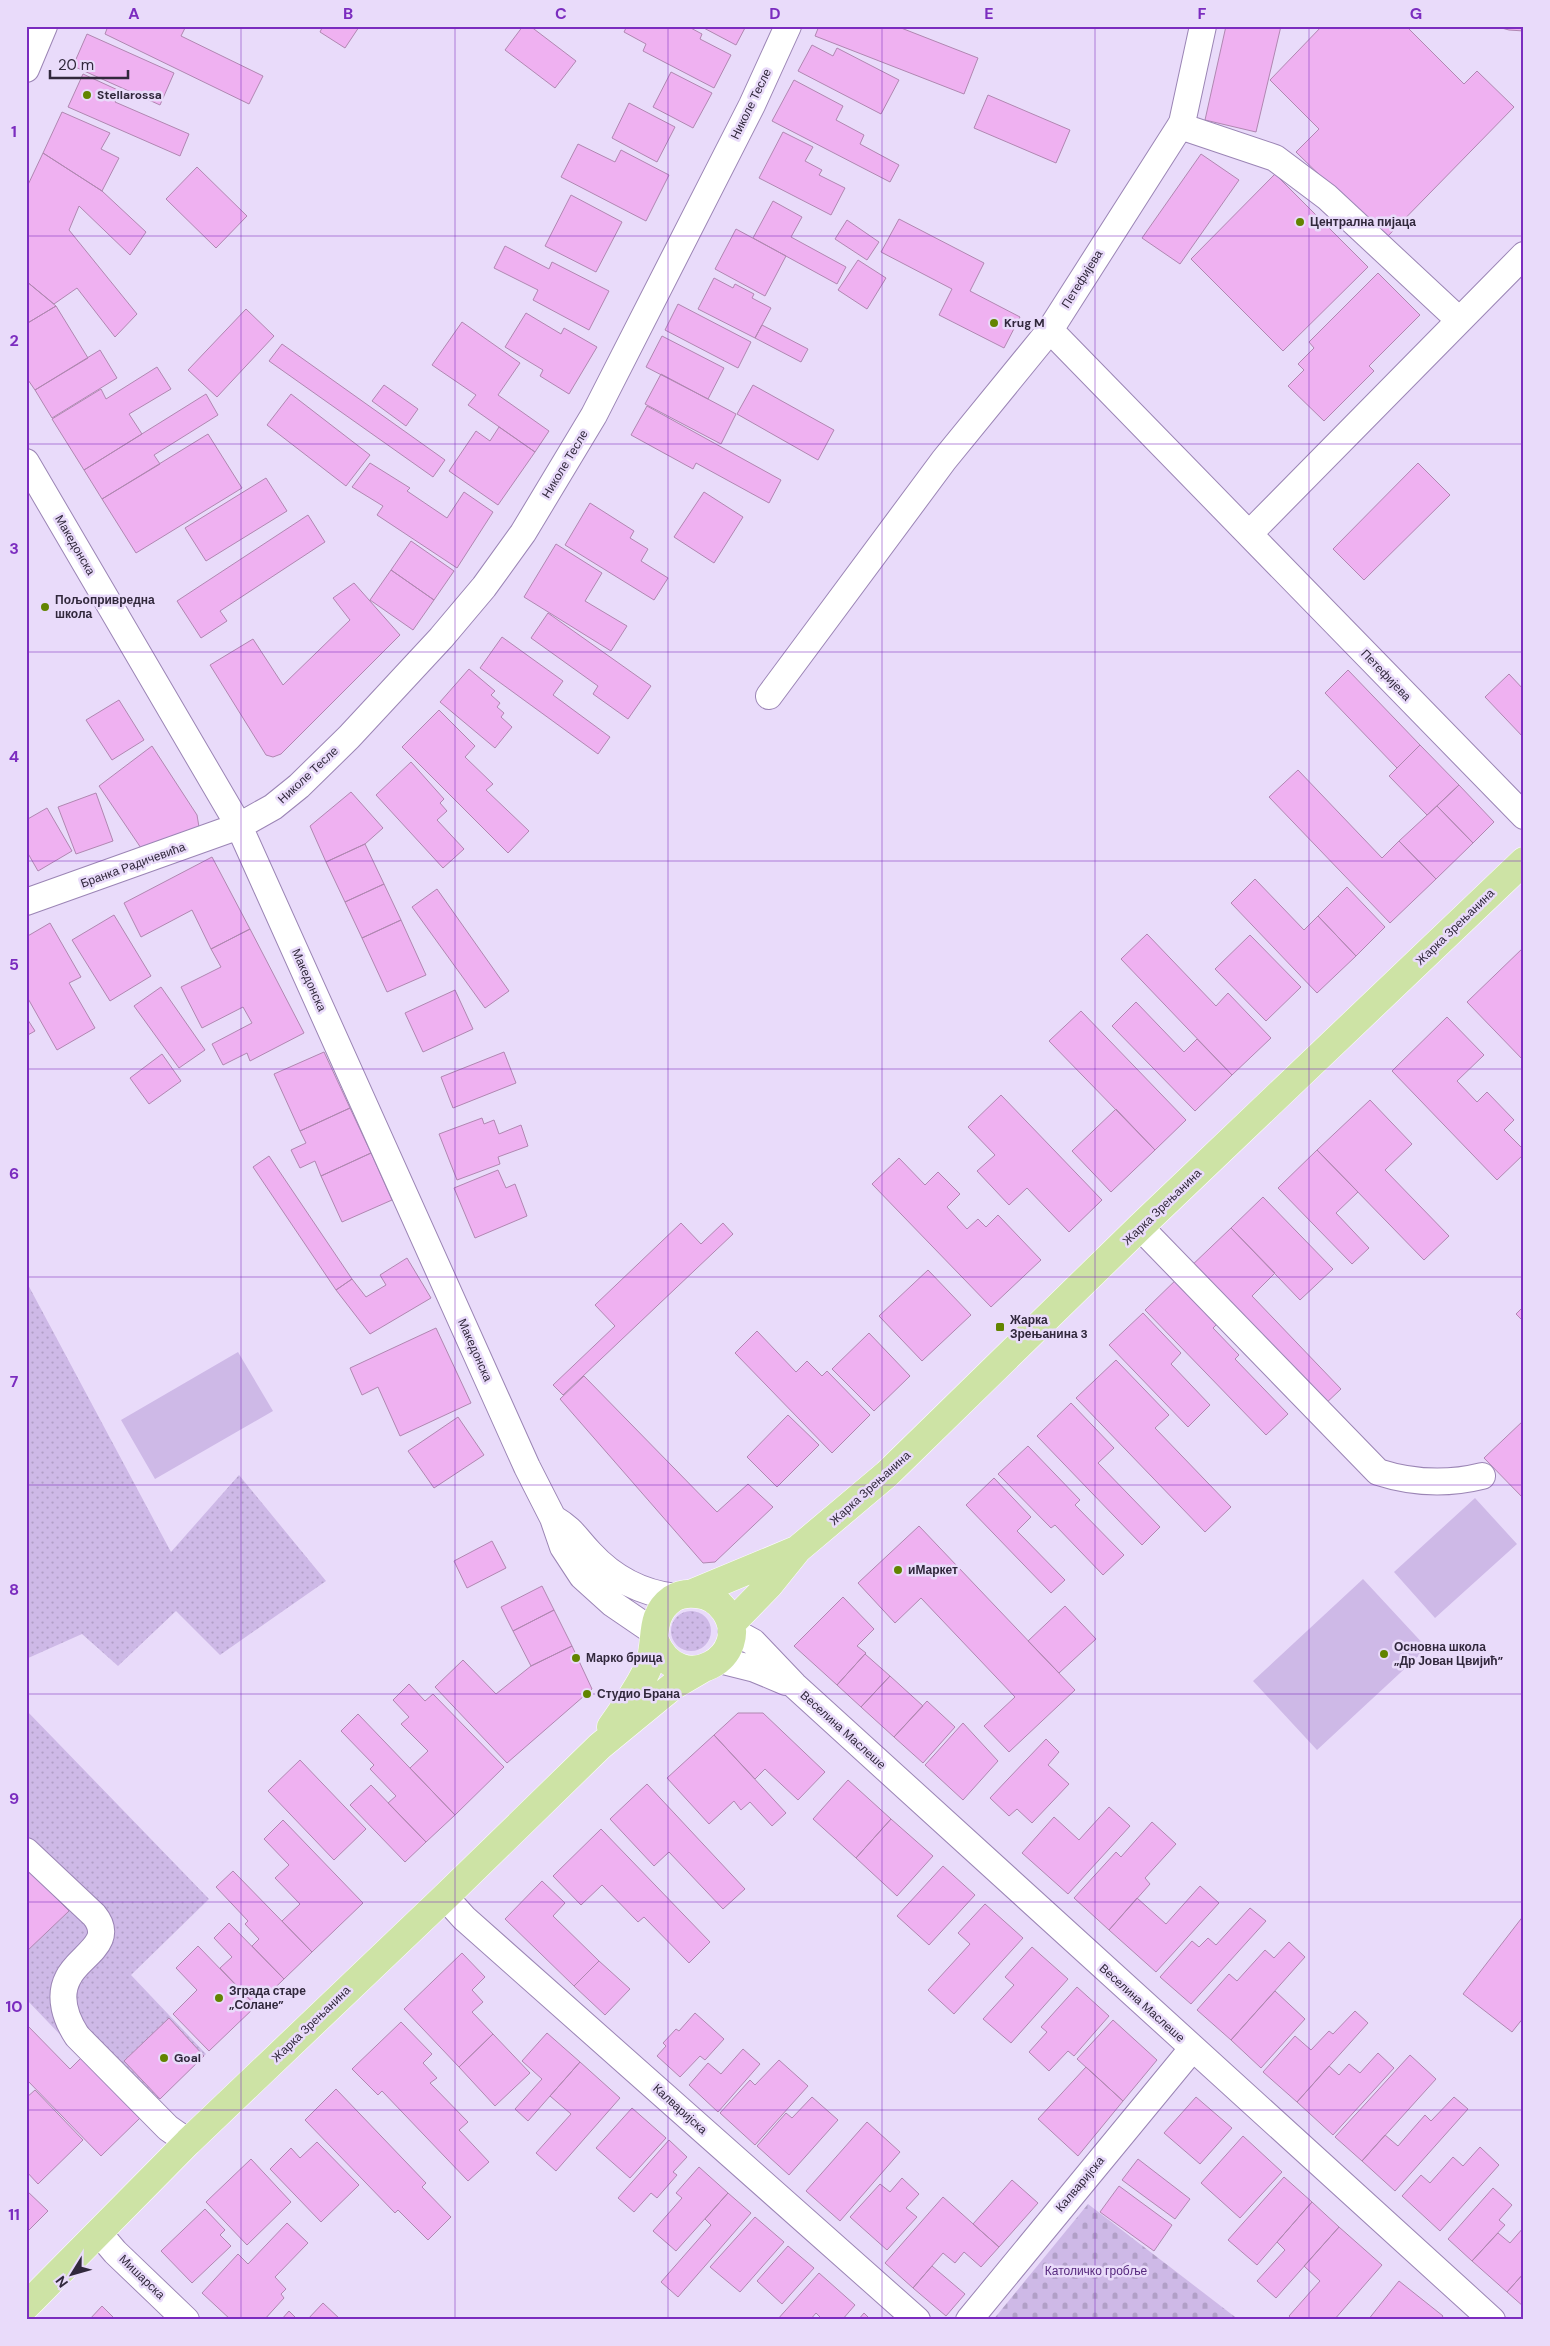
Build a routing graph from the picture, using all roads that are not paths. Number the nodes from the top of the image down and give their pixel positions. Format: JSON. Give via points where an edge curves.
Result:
{"nodes":[{"id":1,"x":44,"y":26,"type":"edge"},
{"id":2,"x":788,"y":26,"type":"edge"},
{"id":3,"x":1203,"y":26,"type":"edge"},
{"id":4,"x":26,"y":69,"type":"edge"},
{"id":5,"x":1180,"y":126,"type":"junction"},
{"id":6,"x":1524,"y":255,"type":"edge"},
{"id":7,"x":1459,"y":320,"type":"junction"},
{"id":8,"x":1050,"y":330,"type":"junction"},
{"id":9,"x":26,"y":462,"type":"edge"},
{"id":10,"x":1249,"y":534,"type":"junction"},
{"id":11,"x":769,"y":696,"type":"dead end"},
{"id":12,"x":1524,"y":816,"type":"edge"},
{"id":13,"x":240,"y":826,"type":"junction"},
{"id":14,"x":1524,"y":861,"type":"edge"},
{"id":15,"x":26,"y":902,"type":"edge"},
{"id":16,"x":1140,"y":1227,"type":"junction"},
{"id":17,"x":1482,"y":1476,"type":"dead end"},
{"id":18,"x":553,"y":1518,"type":"junction"},
{"id":19,"x":798,"y":1549,"type":"junction"},
{"id":20,"x":684,"y":1595,"type":"junction"},
{"id":21,"x":731,"y":1627,"type":"junction"},
{"id":22,"x":654,"y":1637,"type":"junction"},
{"id":23,"x":711,"y":1665,"type":"junction"},
{"id":24,"x":794,"y":1685,"type":"junction"},
{"id":25,"x":600,"y":1746,"type":"junction"},
{"id":26,"x":26,"y":1851,"type":"edge"},
{"id":27,"x":445,"y":1897,"type":"junction"},
{"id":28,"x":1192,"y":2049,"type":"junction"},
{"id":29,"x":188,"y":2142,"type":"junction"},
{"id":30,"x":100,"y":2232,"type":"junction"},
{"id":31,"x":26,"y":2306,"type":"edge"},
{"id":32,"x":186,"y":2320,"type":"edge"},
{"id":33,"x":917,"y":2320,"type":"edge"},
{"id":34,"x":969,"y":2320,"type":"edge"},
{"id":35,"x":1492,"y":2320,"type":"edge"}],
"edges":[{"from":1,"to":4,"type":"street"},
{"from":2,"to":13,"type":"street","name":"Николе Тесле","via":[[747,114],[594,415],[523,533],[441,638],[349,737],[292,791]]},
{"from":3,"to":5,"type":"street","name":"Петефијева"},
{"from":5,"to":7,"type":"street","via":[[1275,158],[1327,197]]},
{"from":5,"to":8,"type":"street","name":"Петефијева"},
{"from":6,"to":7,"type":"street"},
{"from":7,"to":10,"type":"street"},
{"from":8,"to":10,"type":"street","name":"Петефијева"},
{"from":8,"to":11,"type":"street","via":[[944,460]]},
{"from":9,"to":13,"type":"street","name":"Македонска"},
{"from":10,"to":12,"type":"street","name":"Петефијева"},
{"from":13,"to":15,"type":"street","name":"Бранка Радичевића"},
{"from":13,"to":18,"type":"street","name":"Македонска","via":[[527,1467]]},
{"from":14,"to":16,"type":"main road","name":"Жарка Зрењанина"},
{"from":16,"to":17,"type":"street","via":[[1378,1472],[1402,1480],[1430,1482],[1461,1481]]},
{"from":16,"to":19,"type":"main road","name":"Жарка Зрењанина","via":[[887,1474]]},
{"from":18,"to":20,"type":"street","name":"Македонска","via":[[572,1530],[616,1576],[645,1591]]},
{"from":18,"to":22,"type":"street","name":"Македонска","via":[[563,1547],[582,1576]]},
{"from":19,"to":20,"type":"main road","name":"Жарка Зрењанина"},
{"from":19,"to":21,"type":"main road","name":"Жарка Зрењанина"},
{"from":20,"to":21,"type":"main road","via":[[704,1594],[721,1605]]},
{"from":20,"to":22,"type":"main road","name":"Жарка Зрењанина","via":[[659,1612]]},
{"from":21,"to":23,"type":"main road","name":"Жарка Зрењанина","via":[[730,1641]]},
{"from":21,"to":24,"type":"street","name":"Веселина Маслеше","via":[[753,1642]]},
{"from":22,"to":23,"type":"main road","via":[[660,1652],[678,1668],[690,1670]]},
{"from":22,"to":25,"type":"main road","name":"Жарка Зрењанина","via":[[649,1665]]},
{"from":23,"to":24,"type":"street","name":"Веселина Маслеше","via":[[755,1669]]},
{"from":23,"to":25,"type":"main road","name":"Жарка Зрењанина","via":[[673,1686]]},
{"from":24,"to":28,"type":"street","name":"Веселина Маслеше"},
{"from":25,"to":27,"type":"main road","name":"Жарка Зрењанина"},
{"from":26,"to":29,"type":"street","via":[[94,1915],[102,1928],[100,1940],[72,1970],[65,1985],[63,1999],[70,2025],[77,2036],[168,2128]]},
{"from":27,"to":29,"type":"main road","name":"Жарка Зрењанина"},
{"from":27,"to":33,"type":"street","name":"Калваријска","via":[[464,1918]]},
{"from":28,"to":34,"type":"street","name":"Калваријска"},
{"from":28,"to":35,"type":"street","name":"Веселина Маслеше"},
{"from":29,"to":30,"type":"main road","name":"Жарка Зрењанина"},
{"from":30,"to":31,"type":"main road","name":"Жарка Зрењанина"},
{"from":30,"to":32,"type":"street","name":"Мишарска","via":[[115,2252]]}]}
